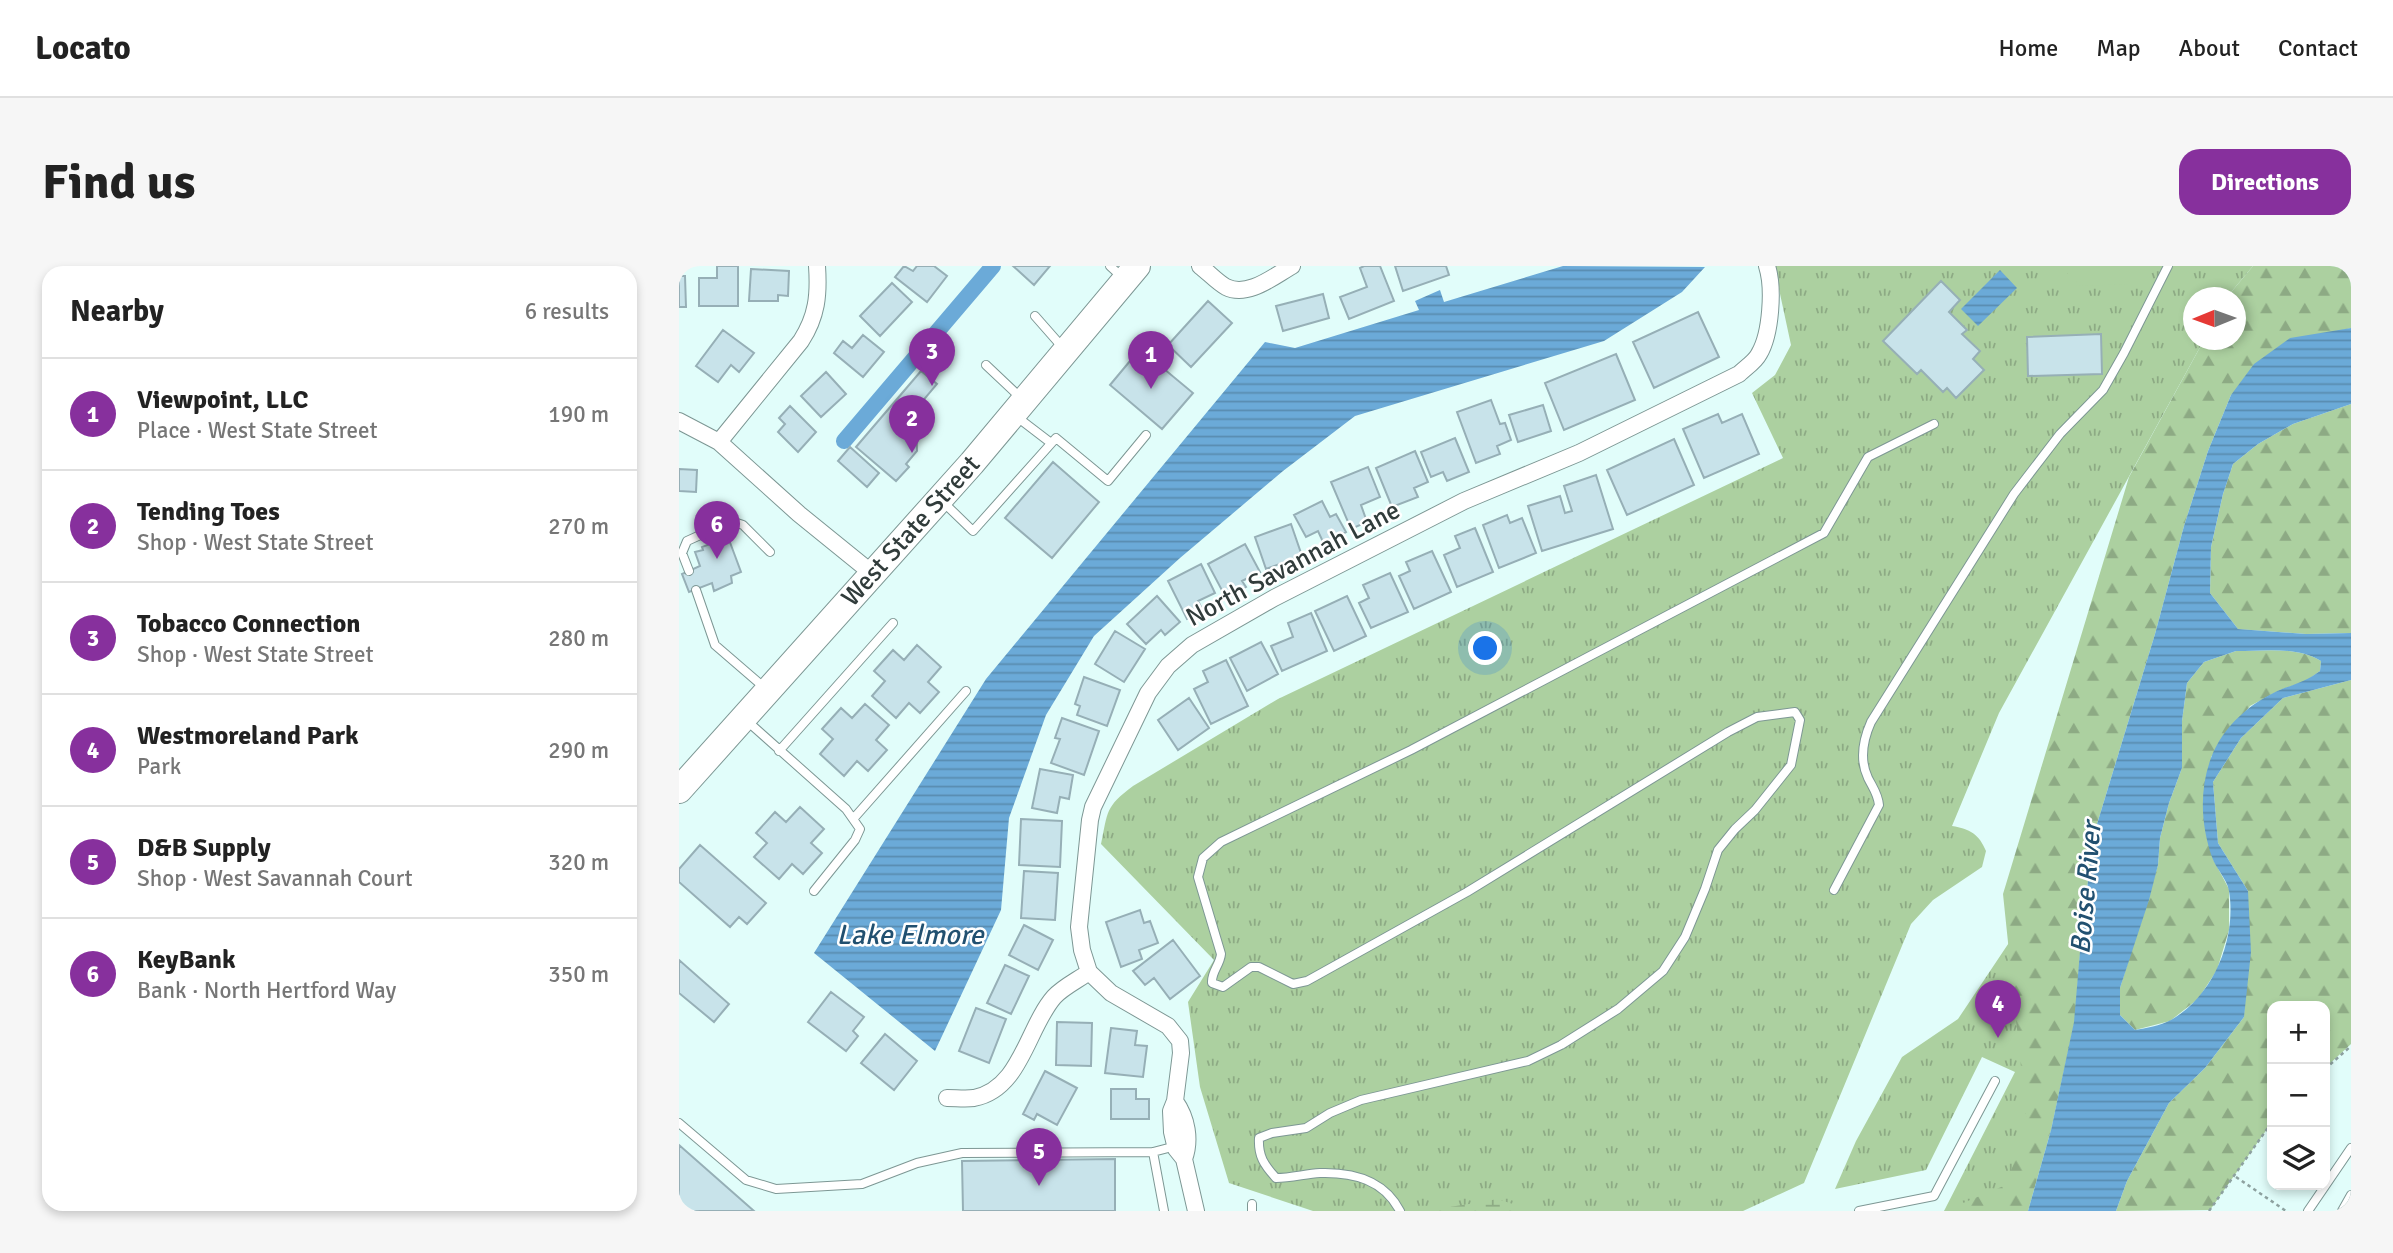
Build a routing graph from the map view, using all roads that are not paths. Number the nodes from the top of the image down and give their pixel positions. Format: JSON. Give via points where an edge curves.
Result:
{"nodes":[{"id":1,"x":817,"y":266,"type":"edge"},
{"id":2,"x":1200,"y":266,"type":"edge"},
{"id":3,"x":1292,"y":266,"type":"edge"},
{"id":4,"x":1767,"y":266,"type":"edge"},
{"id":5,"x":2168,"y":266,"type":"edge"},
{"id":6,"x":1124,"y":271,"type":"edge"},
{"id":7,"x":1035,"y":316,"type":"dead end"},
{"id":8,"x":1066,"y":351,"type":"junction"},
{"id":9,"x":986,"y":365,"type":"dead end"},
{"id":10,"x":1019,"y":407,"type":"junction"},
{"id":11,"x":679,"y":421,"type":"edge"},
{"id":12,"x":1934,"y":424,"type":"dead end"},
{"id":13,"x":1146,"y":435,"type":"dead end"},
{"id":14,"x":719,"y":442,"type":"junction"},
{"id":15,"x":1051,"y":443,"type":"junction"},
{"id":16,"x":939,"y":499,"type":"junction"},
{"id":17,"x":770,"y":552,"type":"dead end"},
{"id":18,"x":689,"y":571,"type":"dead end"},
{"id":19,"x":873,"y":574,"type":"junction"},
{"id":20,"x":696,"y":590,"type":"dead end"},
{"id":21,"x":893,"y":623,"type":"dead end"},
{"id":22,"x":768,"y":691,"type":"junction"},
{"id":23,"x":966,"y":691,"type":"dead end"},
{"id":24,"x":744,"y":719,"type":"junction"},
{"id":25,"x":779,"y":751,"type":"junction"},
{"id":26,"x":679,"y":790,"type":"edge"},
{"id":27,"x":854,"y":818,"type":"junction"},
{"id":28,"x":1834,"y":890,"type":"dead end"},
{"id":29,"x":814,"y":891,"type":"dead end"},
{"id":30,"x":1090,"y":972,"type":"junction"},
{"id":31,"x":1995,"y":1081,"type":"dead end"},
{"id":32,"x":947,"y":1098,"type":"dead end"},
{"id":33,"x":679,"y":1123,"type":"edge"},
{"id":34,"x":2351,"y":1148,"type":"edge"},
{"id":35,"x":1182,"y":1150,"type":"junction"},
{"id":36,"x":1153,"y":1152,"type":"junction"},
{"id":37,"x":2351,"y":1195,"type":"edge"},
{"id":38,"x":1164,"y":1211,"type":"edge"},
{"id":39,"x":1196,"y":1211,"type":"edge"},
{"id":40,"x":1400,"y":1211,"type":"edge"},
{"id":41,"x":1859,"y":1211,"type":"edge"},
{"id":42,"x":2308,"y":1211,"type":"edge"},
{"id":43,"x":2342,"y":1211,"type":"edge"}],
"edges":[{"from":1,"to":14,"type":"street","via":[[819,292],[810,326]]},
{"from":2,"to":3,"type":"street","via":[[1226,287],[1241,290]]},
{"from":4,"to":30,"type":"street","name":"North Savannah Lane","via":[[1771,280],[1767,329],[1759,356],[1739,374],[1405,531],[1274,598],[1192,645],[1168,666],[1148,693],[1090,820],[1079,927]]},
{"from":5,"to":28,"type":"lane","via":[[2103,390],[2060,434],[2014,494],[1871,722],[1863,739],[1863,756],[1879,805]]},
{"from":6,"to":8,"type":"main road","name":"West State Street"},
{"from":7,"to":8,"type":"lane"},
{"from":8,"to":10,"type":"main road","name":"West State Street"},
{"from":9,"to":10,"type":"lane"},
{"from":10,"to":15,"type":"lane"},
{"from":10,"to":16,"type":"main road","name":"West State Street"},
{"from":11,"to":14,"type":"street"},
{"from":12,"to":40,"type":"lane","via":[[1868,457],[1824,533],[1411,750],[1221,842],[1203,858],[1198,877],[1221,954],[1212,983],[1223,988],[1251,967],[1293,984],[1307,981],[1467,892],[1747,722],[1795,712],[1800,720],[1791,765],[1718,850],[1685,937],[1663,971],[1618,1009],[1528,1061],[1361,1100],[1305,1128],[1259,1138],[1264,1165],[1276,1178],[1352,1174],[1393,1197]]},
{"from":13,"to":15,"type":"lane","via":[[1108,481],[1056,438]]},
{"from":14,"to":19,"type":"street"},
{"from":15,"to":16,"type":"lane","via":[[973,531]]},
{"from":16,"to":19,"type":"main road","name":"West State Street"},
{"from":17,"to":18,"type":"lane","via":[[744,525],[731,521],[687,541],[683,553]]},
{"from":19,"to":22,"type":"main road","name":"West State Street"},
{"from":20,"to":22,"type":"lane","via":[[715,645]]},
{"from":21,"to":25,"type":"lane"},
{"from":22,"to":24,"type":"main road","name":"West State Street"},
{"from":23,"to":27,"type":"lane"},
{"from":24,"to":25,"type":"lane"},
{"from":24,"to":26,"type":"main road","name":"West State Street"},
{"from":25,"to":27,"type":"lane"},
{"from":27,"to":29,"type":"lane","via":[[860,829],[855,840]]},
{"from":30,"to":32,"type":"street","via":[[1055,995],[1011,1074],[997,1087],[976,1098]]},
{"from":30,"to":35,"type":"street","via":[[1111,993],[1168,1026],[1180,1041],[1171,1132]]},
{"from":31,"to":41,"type":"lane","via":[[1934,1196]]},
{"from":33,"to":36,"type":"lane","via":[[746,1180],[776,1189],[862,1184],[917,1163],[962,1153]]},
{"from":34,"to":42,"type":"lane"},
{"from":35,"to":36,"type":"lane"},
{"from":35,"to":39,"type":"street"},
{"from":36,"to":38,"type":"lane"},
{"from":37,"to":43,"type":"lane"}]}
